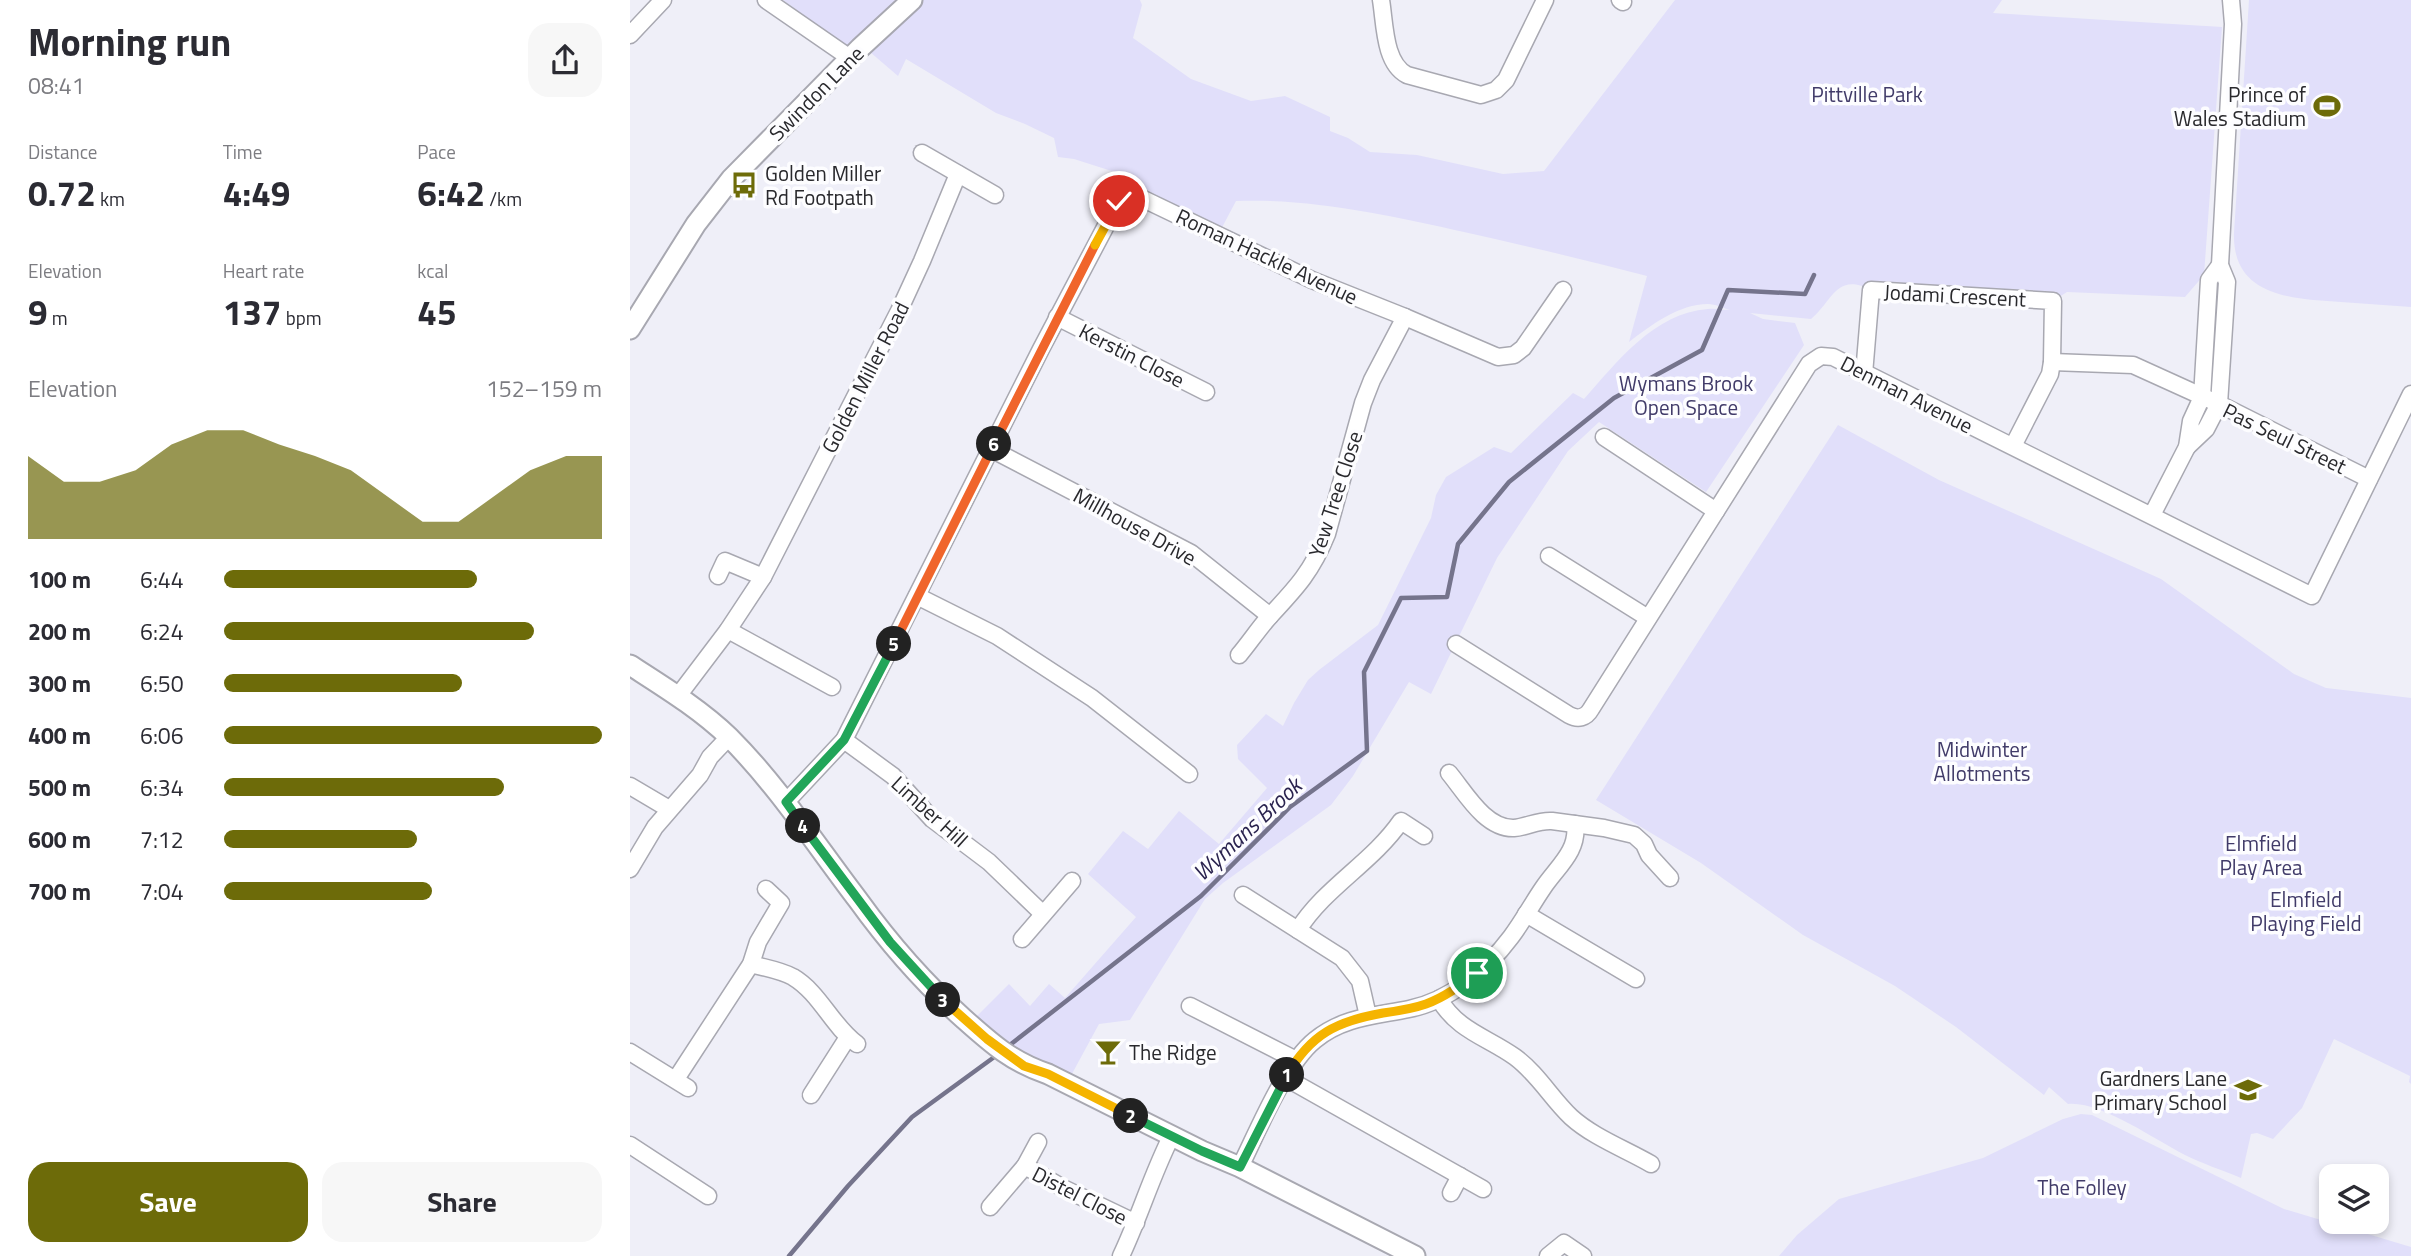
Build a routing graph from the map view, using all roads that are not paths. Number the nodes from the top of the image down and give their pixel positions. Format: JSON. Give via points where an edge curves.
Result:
{"nodes":[{"id":1,"x":663,"y":0,"type":"edge"},
{"id":2,"x":766,"y":0,"type":"edge"},
{"id":3,"x":912,"y":0,"type":"edge"},
{"id":4,"x":1381,"y":0,"type":"edge"},
{"id":5,"x":1545,"y":0,"type":"edge"},
{"id":6,"x":2231,"y":0,"type":"edge"},
{"id":7,"x":630,"y":34,"type":"edge"},
{"id":8,"x":855,"y":53,"type":"junction"},
{"id":9,"x":922,"y":153,"type":"dead end"},
{"id":10,"x":958,"y":174,"type":"junction"},
{"id":11,"x":995,"y":195,"type":"dead end"},
{"id":12,"x":2220,"y":265,"type":"junction"},
{"id":13,"x":1563,"y":290,"type":"dead end"},
{"id":14,"x":1057,"y":317,"type":"junction"},
{"id":15,"x":1405,"y":317,"type":"junction"},
{"id":16,"x":630,"y":329,"type":"edge"},
{"id":17,"x":2052,"y":362,"type":"junction"},
{"id":18,"x":1864,"y":374,"type":"junction"},
{"id":19,"x":1206,"y":392,"type":"dead end"},
{"id":20,"x":2411,"y":394,"type":"edge"},
{"id":21,"x":2202,"y":397,"type":"junction"},
{"id":22,"x":2219,"y":404,"type":"junction"},
{"id":23,"x":1604,"y":438,"type":"dead end"},
{"id":24,"x":2012,"y":446,"type":"junction"},
{"id":25,"x":2187,"y":447,"type":"junction"},
{"id":26,"x":991,"y":449,"type":"junction"},
{"id":27,"x":2369,"y":479,"type":"junction"},
{"id":28,"x":1716,"y":511,"type":"junction"},
{"id":29,"x":2152,"y":515,"type":"junction"},
{"id":30,"x":731,"y":545,"type":"dead end"},
{"id":31,"x":1549,"y":556,"type":"dead end"},
{"id":32,"x":763,"y":577,"type":"junction"},
{"id":33,"x":917,"y":596,"type":"junction"},
{"id":34,"x":1270,"y":616,"type":"junction"},
{"id":35,"x":1648,"y":618,"type":"junction"},
{"id":36,"x":728,"y":630,"type":"junction"},
{"id":37,"x":1457,"y":644,"type":"dead end"},
{"id":38,"x":1239,"y":655,"type":"dead end"},
{"id":39,"x":630,"y":665,"type":"edge"},
{"id":40,"x":832,"y":687,"type":"dead end"},
{"id":41,"x":678,"y":696,"type":"junction"},
{"id":42,"x":729,"y":737,"type":"junction"},
{"id":43,"x":844,"y":740,"type":"junction"},
{"id":44,"x":1448,"y":773,"type":"dead end"},
{"id":45,"x":1189,"y":774,"type":"dead end"},
{"id":46,"x":630,"y":786,"type":"edge"},
{"id":47,"x":786,"y":802,"type":"junction"},
{"id":48,"x":669,"y":809,"type":"junction"},
{"id":49,"x":1575,"y":824,"type":"junction"},
{"id":50,"x":1424,"y":836,"type":"dead end"},
{"id":51,"x":630,"y":869,"type":"edge"},
{"id":52,"x":1670,"y":878,"type":"dead end"},
{"id":53,"x":1072,"y":881,"type":"dead end"},
{"id":54,"x":766,"y":889,"type":"dead end"},
{"id":55,"x":1243,"y":895,"type":"dead end"},
{"id":56,"x":1043,"y":914,"type":"junction"},
{"id":57,"x":1526,"y":914,"type":"junction"},
{"id":58,"x":1298,"y":929,"type":"junction"},
{"id":59,"x":1022,"y":939,"type":"dead end"},
{"id":60,"x":751,"y":964,"type":"junction"},
{"id":61,"x":1636,"y":979,"type":"dead end"},
{"id":62,"x":1439,"y":999,"type":"junction"},
{"id":63,"x":1191,"y":1006,"type":"dead end"},
{"id":64,"x":1368,"y":1016,"type":"junction"},
{"id":65,"x":630,"y":1052,"type":"edge"},
{"id":66,"x":1296,"y":1060,"type":"junction"},
{"id":67,"x":1286,"y":1078,"type":"junction"},
{"id":68,"x":811,"y":1094,"type":"dead end"},
{"id":69,"x":1172,"y":1135,"type":"junction"},
{"id":70,"x":1038,"y":1142,"type":"dead end"},
{"id":71,"x":630,"y":1145,"type":"edge"},
{"id":72,"x":1651,"y":1164,"type":"dead end"},
{"id":73,"x":1025,"y":1166,"type":"junction"},
{"id":74,"x":1240,"y":1167,"type":"junction"},
{"id":75,"x":1460,"y":1176,"type":"junction"},
{"id":76,"x":1483,"y":1189,"type":"dead end"},
{"id":77,"x":1451,"y":1193,"type":"dead end"},
{"id":78,"x":709,"y":1196,"type":"dead end"},
{"id":79,"x":989,"y":1207,"type":"dead end"},
{"id":80,"x":1136,"y":1223,"type":"junction"},
{"id":81,"x":1121,"y":1256,"type":"edge"},
{"id":82,"x":1415,"y":1256,"type":"edge"},
{"id":83,"x":1548,"y":1256,"type":"edge"},
{"id":84,"x":1583,"y":1256,"type":"edge"}],
"edges":[{"from":1,"to":7,"type":"street"},
{"from":2,"to":8,"type":"street"},
{"from":3,"to":8,"type":"street","name":"Swindon Lane"},
{"from":4,"to":5,"type":"street","via":[[1398,70],[1481,95],[1506,80]]},
{"from":6,"to":12,"type":"street"},
{"from":8,"to":16,"type":"street","name":"Swindon Lane","via":[[731,179],[696,224]]},
{"from":9,"to":10,"type":"street"},
{"from":10,"to":11,"type":"street"},
{"from":10,"to":32,"type":"street","name":"Golden Miller Road","via":[[898,311]]},
{"from":12,"to":21,"type":"street","via":[[2209,280]]},
{"from":12,"to":22,"type":"street","via":[[2227,282]]},
{"from":13,"to":15,"type":"street","name":"Roman Hackle Avenue","via":[[1524,348],[1506,357],[1490,355]]},
{"from":14,"to":15,"type":"street","name":"Roman Hackle Avenue","via":[[1119,201],[1129,193],[1312,280]]},
{"from":14,"to":19,"type":"street","name":"Kerstin Close"},
{"from":14,"to":26,"type":"street","name":"Roman Hackle Avenue"},
{"from":15,"to":34,"type":"street","name":"Yew Tree Close","via":[[1363,403],[1320,551],[1301,583]]},
{"from":17,"to":18,"type":"street","name":"Jodami Crescent","via":[[2053,300],[1871,289]]},
{"from":17,"to":21,"type":"street","name":"Pas Seul Street","via":[[2133,365]]},
{"from":17,"to":24,"type":"street","name":"Jodami Crescent"},
{"from":18,"to":24,"type":"street","name":"Denman Avenue"},
{"from":18,"to":28,"type":"street","name":"Denman Avenue","via":[[1833,357],[1812,360]]},
{"from":20,"to":27,"type":"street","name":"Denman Avenue"},
{"from":21,"to":22,"type":"street","name":"Pas Seul Street"},
{"from":21,"to":25,"type":"street","via":[[2191,421]]},
{"from":22,"to":25,"type":"street","via":[[2206,429]]},
{"from":22,"to":27,"type":"street","name":"Pas Seul Street"},
{"from":23,"to":28,"type":"street"},
{"from":24,"to":29,"type":"street","name":"Denman Avenue"},
{"from":25,"to":29,"type":"street"},
{"from":26,"to":33,"type":"street","name":"Roman Hackle Avenue"},
{"from":26,"to":34,"type":"street","name":"Millhouse Drive","via":[[1191,553]]},
{"from":27,"to":29,"type":"street","name":"Denman Avenue","via":[[2312,596]]},
{"from":28,"to":35,"type":"street","name":"Denman Avenue"},
{"from":30,"to":32,"type":"street","via":[[722,568]]},
{"from":31,"to":35,"type":"street"},
{"from":32,"to":36,"type":"street","name":"Golden Miller Road"},
{"from":33,"to":43,"type":"street","name":"Roman Hackle Avenue"},
{"from":33,"to":45,"type":"street","via":[[997,636],[1092,698]]},
{"from":34,"to":38,"type":"street","name":"Yew Tree Close"},
{"from":35,"to":37,"type":"street","name":"Denman Avenue","via":[[1591,709],[1580,718]]},
{"from":36,"to":40,"type":"street"},
{"from":36,"to":41,"type":"street","name":"Golden Miller Road"},
{"from":39,"to":41,"type":"street"},
{"from":41,"to":42,"type":"street"},
{"from":42,"to":47,"type":"street"},
{"from":42,"to":48,"type":"street"},
{"from":43,"to":47,"type":"street","name":"Roman Hackle Avenue"},
{"from":43,"to":56,"type":"street","name":"Limber Hill","via":[[893,776],[932,819],[989,862]]},
{"from":44,"to":49,"type":"street","via":[[1486,818],[1499,826],[1513,828],[1542,820]]},
{"from":46,"to":48,"type":"street"},
{"from":47,"to":69,"type":"street","via":[[890,942],[969,1024],[1024,1066]]},
{"from":48,"to":51,"type":"street"},
{"from":49,"to":52,"type":"street","via":[[1634,835]]},
{"from":49,"to":57,"type":"street","via":[[1573,848]]},
{"from":50,"to":58,"type":"street","via":[[1401,821],[1377,850],[1311,909]]},
{"from":53,"to":56,"type":"street"},
{"from":54,"to":60,"type":"street","via":[[781,903]]},
{"from":55,"to":58,"type":"street"},
{"from":56,"to":59,"type":"street"},
{"from":57,"to":61,"type":"street"},
{"from":57,"to":62,"type":"street","via":[[1490,962]]},
{"from":58,"to":64,"type":"street","via":[[1348,963],[1360,981]]},
{"from":60,"to":65,"type":"street","via":[[682,1084]]},
{"from":60,"to":68,"type":"street","via":[[795,978],[852,1041]]},
{"from":62,"to":64,"type":"street"},
{"from":62,"to":72,"type":"street","via":[[1448,1015],[1529,1069],[1574,1119]]},
{"from":63,"to":66,"type":"street"},
{"from":64,"to":66,"type":"street","via":[[1324,1032]]},
{"from":66,"to":67,"type":"street"},
{"from":67,"to":74,"type":"street"},
{"from":67,"to":75,"type":"street"},
{"from":69,"to":74,"type":"street"},
{"from":69,"to":80,"type":"street"},
{"from":70,"to":73,"type":"street","name":"Distel Close"},
{"from":71,"to":78,"type":"street"},
{"from":73,"to":79,"type":"street","name":"Distel Close"},
{"from":73,"to":80,"type":"street","name":"Distel Close"},
{"from":74,"to":82,"type":"street"},
{"from":75,"to":76,"type":"street"},
{"from":75,"to":77,"type":"street"},
{"from":80,"to":81,"type":"street"},
{"from":83,"to":84,"type":"street","via":[[1564,1243]]}]}
